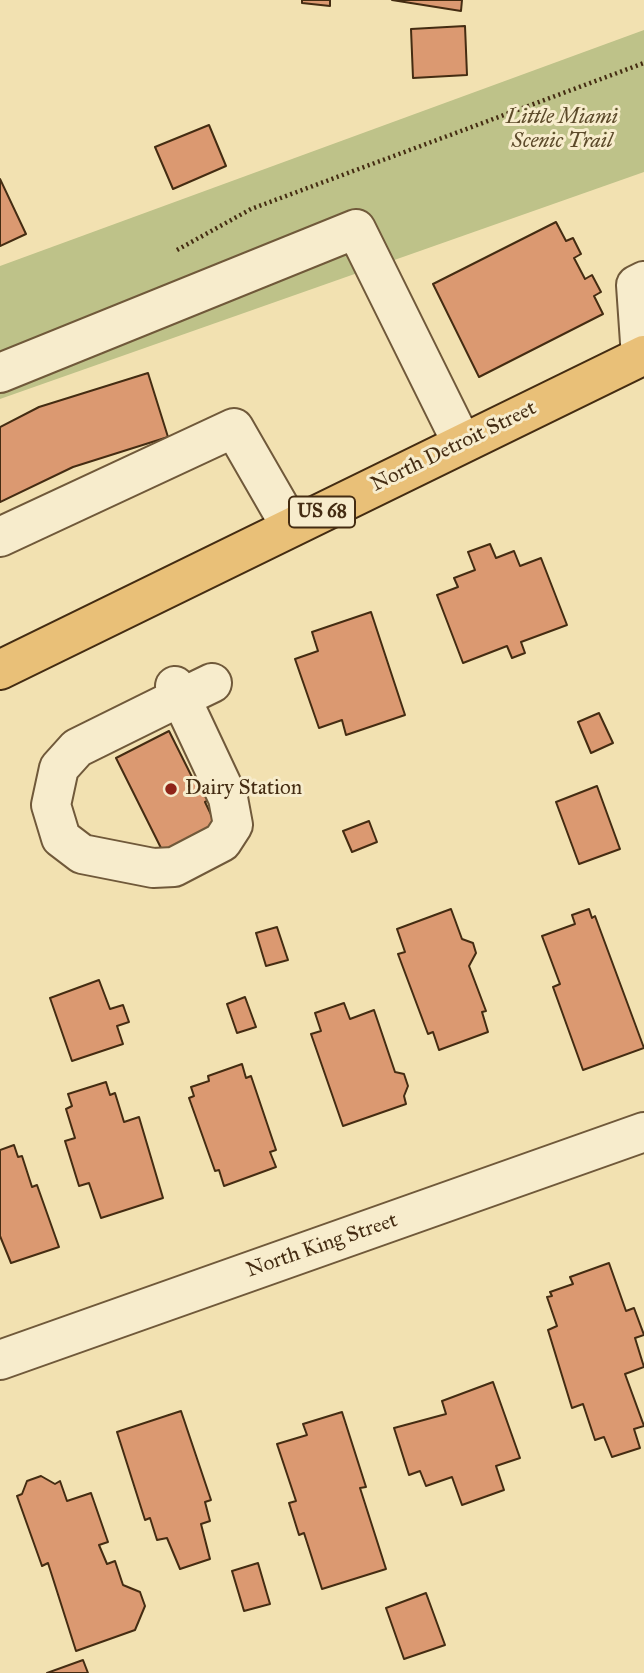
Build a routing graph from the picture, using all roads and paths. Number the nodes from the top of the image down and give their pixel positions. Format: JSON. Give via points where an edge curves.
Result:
{"nodes":[{"id":1,"x":644,"y":281,"type":"edge"},
{"id":2,"x":642,"y":356,"type":"edge"},
{"id":3,"x":0,"y":373,"type":"edge"},
{"id":4,"x":462,"y":443,"type":"junction"},
{"id":5,"x":291,"y":527,"type":"junction"},
{"id":6,"x":0,"y":537,"type":"edge"},
{"id":7,"x":0,"y":670,"type":"edge"},
{"id":8,"x":189,"y":689,"type":"joint"},
{"id":9,"x":644,"y":1132,"type":"edge"},
{"id":10,"x":0,"y":1360,"type":"edge"}],
"edges":[{"from":1,"to":2,"type":"street","via":[[636,285]]},
{"from":2,"to":4,"type":"highway","name":"North Detroit Street","number":"US 68"},
{"from":3,"to":4,"type":"street","via":[[356,229]]},
{"from":4,"to":5,"type":"highway","name":"North Detroit Street","number":"US 68"},
{"from":5,"to":6,"type":"street","via":[[234,428]]},
{"from":5,"to":7,"type":"highway","name":"North Detroit Street","number":"US 68"},
{"from":8,"to":8,"type":"street","via":[[77,748],[59,768],[51,805],[61,838],[82,854],[153,868],[174,867],[222,842],[228,834],[233,825],[228,798]]},
{"from":9,"to":10,"type":"street","name":"North King Street"}]}
